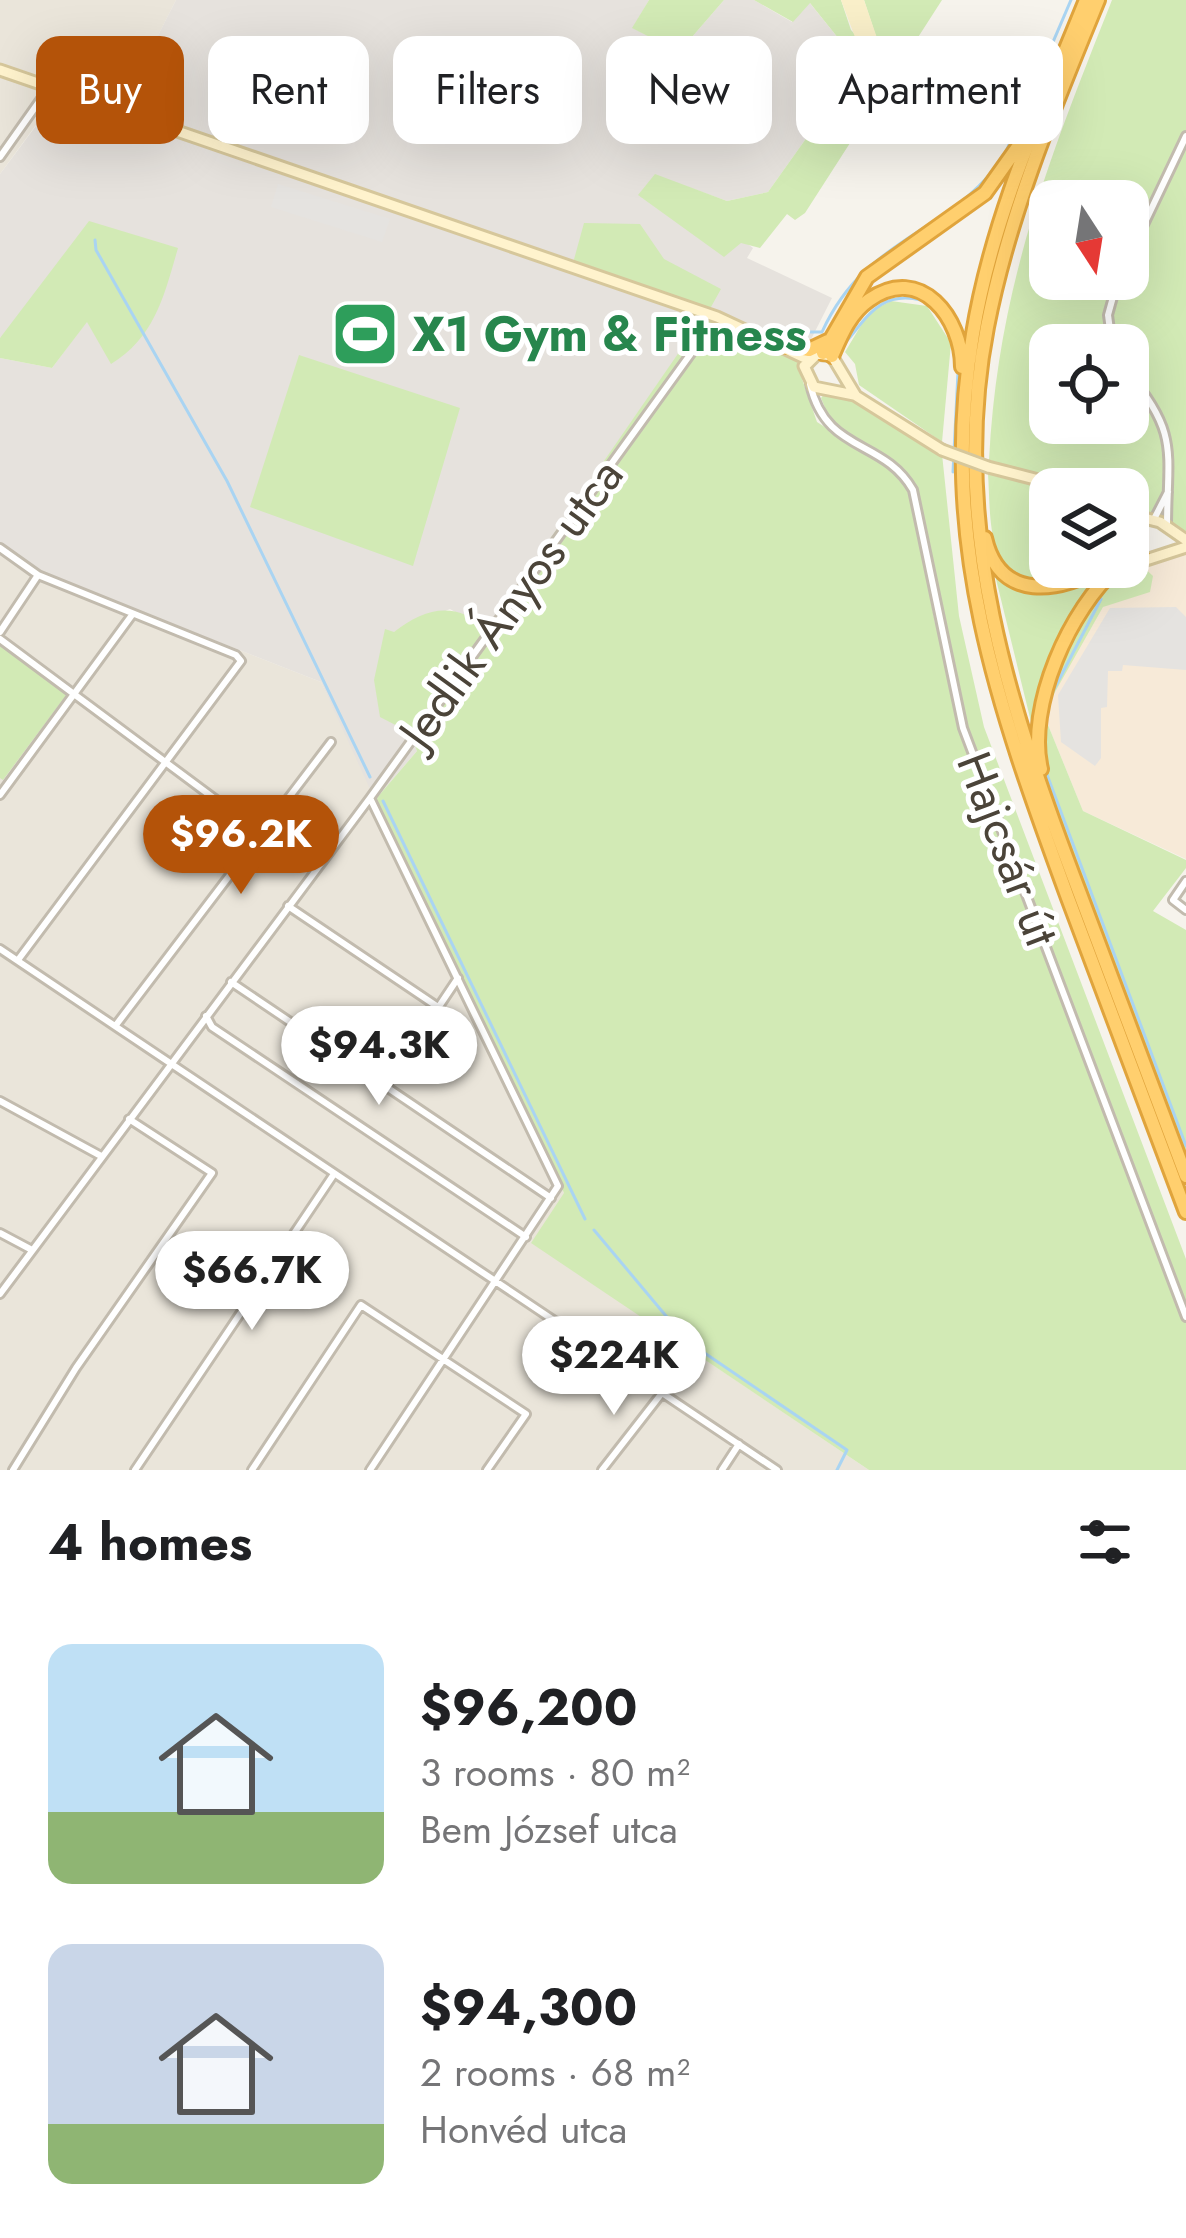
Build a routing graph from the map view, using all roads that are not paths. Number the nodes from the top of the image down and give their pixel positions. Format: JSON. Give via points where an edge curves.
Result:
{"nodes":[{"id":1,"x":1086,"y":0,"type":"edge"},
{"id":2,"x":1098,"y":0,"type":"edge"},
{"id":3,"x":1063,"y":58,"type":"edge"},
{"id":4,"x":0,"y":70,"type":"edge"},
{"id":5,"x":36,"y":82,"type":"edge"},
{"id":6,"x":36,"y":106,"type":"edge"},
{"id":7,"x":184,"y":134,"type":"edge"},
{"id":8,"x":1186,"y":136,"type":"edge"},
{"id":9,"x":1023,"y":144,"type":"edge"},
{"id":10,"x":1030,"y":144,"type":"edge"},
{"id":11,"x":0,"y":157,"type":"edge"},
{"id":12,"x":1149,"y":214,"type":"edge"},
{"id":13,"x":726,"y":321,"type":"junction"},
{"id":14,"x":771,"y":343,"type":"junction"},
{"id":15,"x":828,"y":350,"type":"junction"},
{"id":16,"x":807,"y":363,"type":"junction"},
{"id":17,"x":840,"y":376,"type":"junction"},
{"id":18,"x":809,"y":384,"type":"junction"},
{"id":19,"x":826,"y":388,"type":"junction"},
{"id":20,"x":965,"y":394,"type":"junction"},
{"id":21,"x":856,"y":396,"type":"junction"},
{"id":22,"x":1149,"y":401,"type":"edge"},
{"id":23,"x":816,"y":410,"type":"junction"},
{"id":24,"x":1029,"y":477,"type":"edge"},
{"id":25,"x":1169,"y":489,"type":"junction"},
{"id":26,"x":975,"y":496,"type":"junction"},
{"id":27,"x":1151,"y":521,"type":"joint"},
{"id":28,"x":1168,"y":529,"type":"junction"},
{"id":29,"x":1186,"y":543,"type":"edge"},
{"id":30,"x":0,"y":548,"type":"edge"},
{"id":31,"x":1169,"y":552,"type":"junction"},
{"id":32,"x":1149,"y":560,"type":"edge"},
{"id":33,"x":38,"y":575,"type":"junction"},
{"id":34,"x":1029,"y":584,"type":"edge"},
{"id":35,"x":1100,"y":588,"type":"edge"},
{"id":36,"x":132,"y":615,"type":"junction"},
{"id":37,"x":0,"y":635,"type":"edge"},
{"id":38,"x":76,"y":692,"type":"junction"},
{"id":39,"x":331,"y":742,"type":"dead end"},
{"id":40,"x":170,"y":763,"type":"junction"},
{"id":41,"x":0,"y":795,"type":"edge"},
{"id":42,"x":370,"y":798,"type":"junction"},
{"id":43,"x":262,"y":834,"type":"junction"},
{"id":44,"x":1057,"y":835,"type":"junction"},
{"id":45,"x":1186,"y":881,"type":"edge"},
{"id":46,"x":288,"y":906,"type":"junction"},
{"id":47,"x":1186,"y":910,"type":"edge"},
{"id":48,"x":0,"y":949,"type":"edge"},
{"id":49,"x":19,"y":960,"type":"junction"},
{"id":50,"x":458,"y":978,"type":"junction"},
{"id":51,"x":231,"y":982,"type":"junction"},
{"id":52,"x":438,"y":1007,"type":"junction"},
{"id":53,"x":206,"y":1016,"type":"junction"},
{"id":54,"x":116,"y":1025,"type":"junction"},
{"id":55,"x":169,"y":1064,"type":"junction"},
{"id":56,"x":386,"y":1087,"type":"junction"},
{"id":57,"x":0,"y":1101,"type":"edge"},
{"id":58,"x":129,"y":1119,"type":"junction"},
{"id":59,"x":101,"y":1156,"type":"junction"},
{"id":60,"x":334,"y":1174,"type":"junction"},
{"id":61,"x":1186,"y":1176,"type":"edge"},
{"id":62,"x":551,"y":1198,"type":"junction"},
{"id":63,"x":1186,"y":1212,"type":"edge"},
{"id":64,"x":0,"y":1233,"type":"edge"},
{"id":65,"x":526,"y":1237,"type":"junction"},
{"id":66,"x":32,"y":1250,"type":"junction"},
{"id":67,"x":496,"y":1282,"type":"junction"},
{"id":68,"x":0,"y":1294,"type":"edge"},
{"id":69,"x":1186,"y":1317,"type":"edge"},
{"id":70,"x":444,"y":1360,"type":"junction"},
{"id":71,"x":662,"y":1393,"type":"junction"},
{"id":72,"x":739,"y":1444,"type":"junction"},
{"id":73,"x":14,"y":1470,"type":"edge"},
{"id":74,"x":135,"y":1470,"type":"edge"},
{"id":75,"x":252,"y":1470,"type":"edge"},
{"id":76,"x":370,"y":1470,"type":"edge"},
{"id":77,"x":487,"y":1470,"type":"edge"},
{"id":78,"x":602,"y":1470,"type":"edge"},
{"id":79,"x":722,"y":1470,"type":"edge"},
{"id":80,"x":777,"y":1470,"type":"edge"}],
"edges":[{"from":1,"to":3,"type":"highway"},
{"from":2,"to":26,"type":"highway","via":[[999,274],[980,374]]},
{"from":4,"to":5,"type":"main road"},
{"from":6,"to":11,"type":"street"},
{"from":7,"to":13,"type":"main road"},
{"from":8,"to":12,"type":"street"},
{"from":9,"to":15,"type":"highway","via":[[985,193],[867,277]]},
{"from":10,"to":20,"type":"highway","via":[[986,273]]},
{"from":13,"to":14,"type":"main road"},
{"from":13,"to":42,"type":"street","name":"Jedlik Ányos utca","via":[[700,341]]},
{"from":14,"to":15,"type":"highway"},
{"from":14,"to":16,"type":"main road"},
{"from":15,"to":16,"type":"main road"},
{"from":15,"to":17,"type":"main road"},
{"from":15,"to":20,"type":"highway","via":[[870,299],[913,290],[954,320]]},
{"from":16,"to":18,"type":"main road"},
{"from":17,"to":19,"type":"main road"},
{"from":17,"to":21,"type":"main road"},
{"from":18,"to":19,"type":"main road"},
{"from":18,"to":23,"type":"street"},
{"from":19,"to":21,"type":"main road"},
{"from":19,"to":23,"type":"street"},
{"from":20,"to":63,"type":"highway","via":[[965,535],[992,685]]},
{"from":21,"to":24,"type":"main road","bridge":true,"via":[[942,450]]},
{"from":22,"to":25,"type":"street","via":[[1165,423]]},
{"from":23,"to":69,"type":"street","name":"Hajcsár út","via":[[913,490],[968,744]]},
{"from":25,"to":27,"type":"street"},
{"from":25,"to":28,"type":"street"},
{"from":26,"to":34,"type":"highway","via":[[991,556],[1011,579]]},
{"from":26,"to":44,"type":"highway","via":[[994,638]]},
{"from":27,"to":28,"type":"main road"},
{"from":28,"to":29,"type":"main road"},
{"from":28,"to":31,"type":"main road"},
{"from":29,"to":31,"type":"main road"},
{"from":30,"to":33,"type":"street"},
{"from":31,"to":32,"type":"main road"},
{"from":33,"to":36,"type":"street"},
{"from":33,"to":37,"type":"street"},
{"from":35,"to":44,"type":"highway","via":[[1039,705],[1038,757]]},
{"from":36,"to":38,"type":"street"},
{"from":36,"to":40,"type":"street","via":[[236,655],[240,669]]},
{"from":37,"to":38,"type":"street"},
{"from":38,"to":40,"type":"street"},
{"from":38,"to":41,"type":"street"},
{"from":39,"to":43,"type":"street"},
{"from":40,"to":43,"type":"street"},
{"from":40,"to":49,"type":"street"},
{"from":42,"to":46,"type":"street","name":"Jedlik Ányos utca"},
{"from":42,"to":50,"type":"street"},
{"from":43,"to":54,"type":"street"},
{"from":44,"to":61,"type":"highway"},
{"from":45,"to":47,"type":"street","via":[[1173,900]]},
{"from":46,"to":51,"type":"street","name":"Jedlik Ányos utca"},
{"from":46,"to":52,"type":"street"},
{"from":48,"to":49,"type":"street"},
{"from":49,"to":54,"type":"street"},
{"from":50,"to":52,"type":"street"},
{"from":50,"to":62,"type":"street","via":[[558,1186]]},
{"from":51,"to":53,"type":"street","name":"Jedlik Ányos utca"},
{"from":51,"to":56,"type":"street"},
{"from":52,"to":56,"type":"street"},
{"from":53,"to":55,"type":"street","name":"Jedlik Ányos utca"},
{"from":53,"to":65,"type":"street"},
{"from":54,"to":55,"type":"street"},
{"from":55,"to":58,"type":"street","name":"Jedlik Ányos utca"},
{"from":55,"to":60,"type":"street"},
{"from":56,"to":62,"type":"street"},
{"from":57,"to":59,"type":"street"},
{"from":58,"to":59,"type":"street","name":"Jedlik Ányos utca"},
{"from":58,"to":73,"type":"street","via":[[212,1173]]},
{"from":59,"to":66,"type":"street","name":"Jedlik Ányos utca"},
{"from":60,"to":67,"type":"street"},
{"from":60,"to":74,"type":"street"},
{"from":62,"to":65,"type":"street"},
{"from":64,"to":66,"type":"street"},
{"from":65,"to":67,"type":"street"},
{"from":66,"to":68,"type":"street","name":"Jedlik Ányos utca"},
{"from":67,"to":70,"type":"street"},
{"from":67,"to":71,"type":"street"},
{"from":70,"to":75,"type":"street","via":[[361,1305]]},
{"from":70,"to":76,"type":"street"},
{"from":70,"to":77,"type":"street","via":[[526,1414]]},
{"from":71,"to":72,"type":"street"},
{"from":71,"to":78,"type":"street"},
{"from":72,"to":79,"type":"street"},
{"from":72,"to":80,"type":"street"}]}
